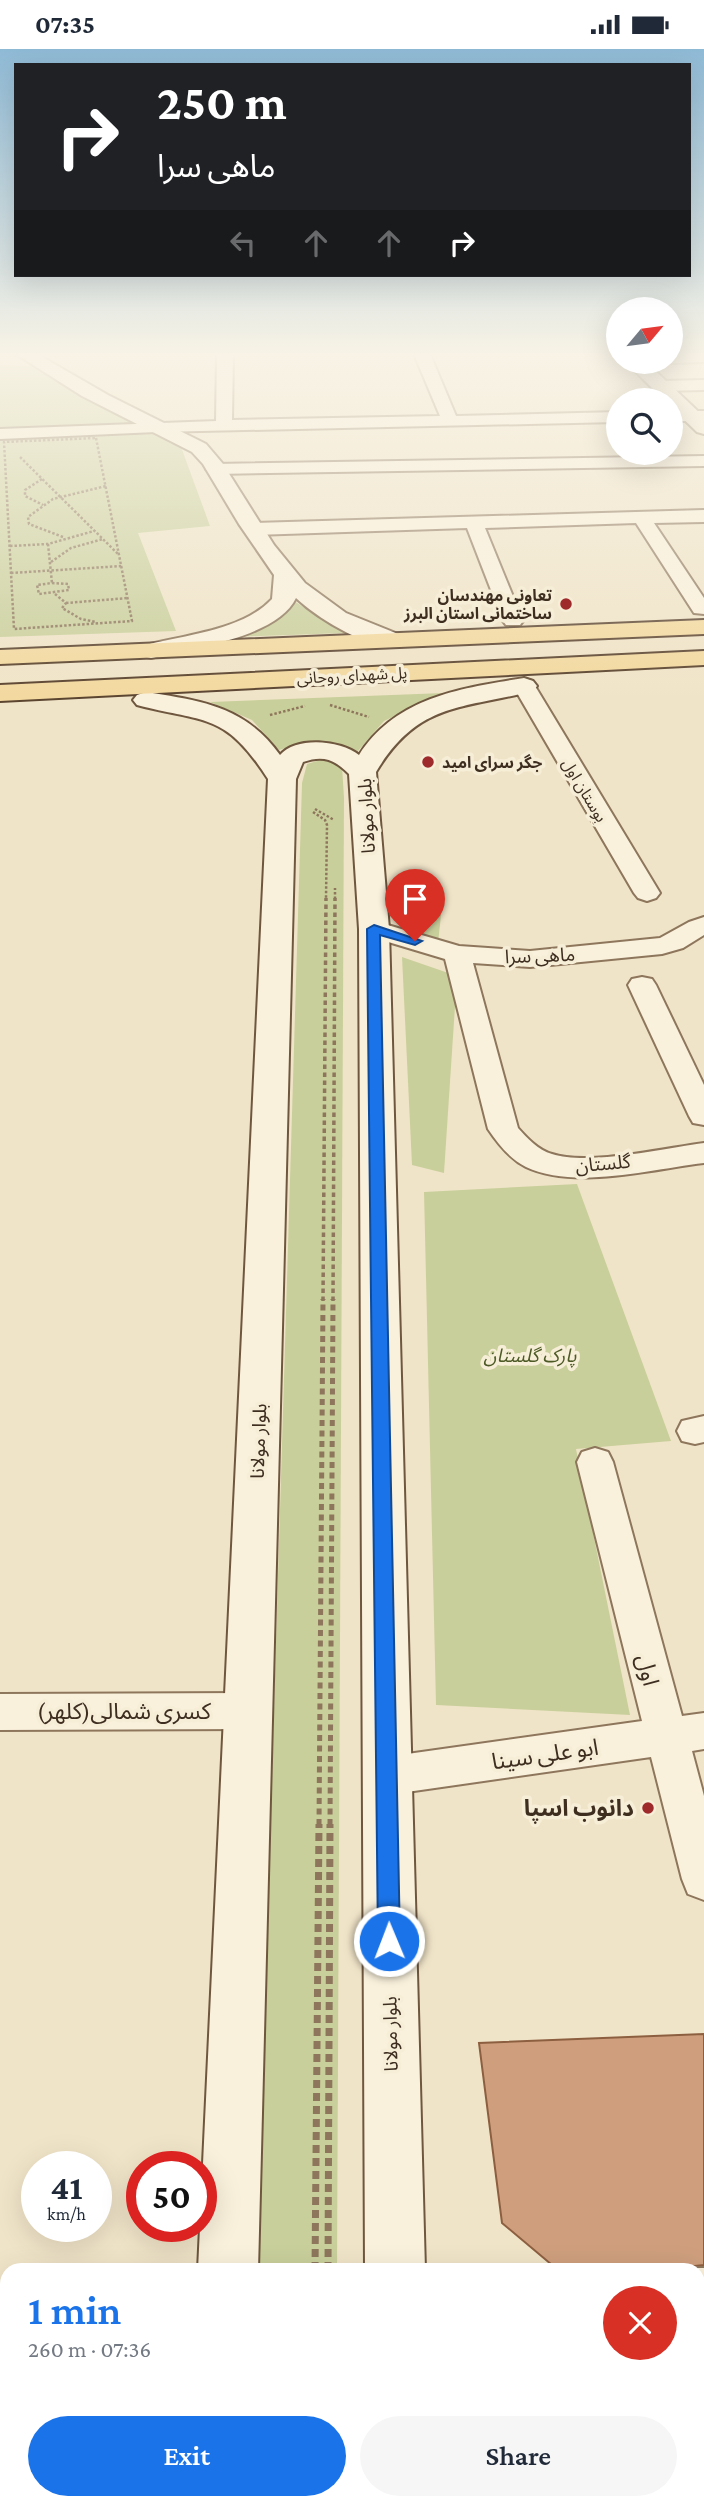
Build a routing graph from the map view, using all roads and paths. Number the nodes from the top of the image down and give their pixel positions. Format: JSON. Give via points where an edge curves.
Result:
{"nodes":[{"id":1,"x":4,"y":469,"type":"edge"},
{"id":2,"x":32,"y":469,"type":"edge"},
{"id":3,"x":103,"y":469,"type":"edge"},
{"id":4,"x":215,"y":469,"type":"joint"},
{"id":5,"x":230,"y":469,"type":"edge"},
{"id":6,"x":42,"y":479,"type":"junction"},
{"id":7,"x":106,"y":485,"type":"junction"},
{"id":8,"x":681,"y":494,"type":"dead end"},
{"id":9,"x":61,"y":498,"type":"junction"},
{"id":10,"x":547,"y":500,"type":"dead end"},
{"id":11,"x":43,"y":505,"type":"junction"},
{"id":12,"x":701,"y":516,"type":"edge"},
{"id":13,"x":642,"y":518,"type":"junction"},
{"id":14,"x":557,"y":520,"type":"junction"},
{"id":15,"x":474,"y":523,"type":"junction"},
{"id":16,"x":253,"y":529,"type":"junction"},
{"id":17,"x":95,"y":530,"type":"junction"},
{"id":18,"x":63,"y":537,"type":"junction"},
{"id":19,"x":104,"y":539,"type":"junction"},
{"id":20,"x":48,"y":544,"type":"junction"},
{"id":21,"x":10,"y":546,"type":"junction"},
{"id":22,"x":120,"y":555,"type":"junction"},
{"id":23,"x":51,"y":562,"type":"junction"},
{"id":24,"x":122,"y":566,"type":"junction"},
{"id":25,"x":52,"y":570,"type":"junction"},
{"id":26,"x":11,"y":573,"type":"junction"},
{"id":27,"x":285,"y":575,"type":"junction"},
{"id":28,"x":52,"y":583,"type":"junction"},
{"id":29,"x":55,"y":593,"type":"junction"},
{"id":30,"x":128,"y":598,"type":"junction"},
{"id":31,"x":66,"y":603,"type":"junction"},
{"id":32,"x":702,"y":618,"type":"edge"},
{"id":33,"x":513,"y":621,"type":"dead end"},
{"id":34,"x":100,"y":624,"type":"junction"},
{"id":35,"x":704,"y":640,"type":"edge"},
{"id":36,"x":394,"y":641,"type":"junction"},
{"id":37,"x":151,"y":651,"type":"junction"},
{"id":38,"x":0,"y":657,"type":"edge"},
{"id":39,"x":704,"y":658,"type":"edge"},
{"id":40,"x":0,"y":670,"type":"edge"},
{"id":41,"x":704,"y":677,"type":"edge"},
{"id":42,"x":524,"y":686,"type":"junction"},
{"id":43,"x":0,"y":693,"type":"edge"},
{"id":44,"x":146,"y":700,"type":"junction"},
{"id":45,"x":321,"y":702,"type":"dead end"},
{"id":46,"x":309,"y":705,"type":"dead end"},
{"id":47,"x":0,"y":706,"type":"edge"},
{"id":48,"x":263,"y":717,"type":"dead end"},
{"id":49,"x":372,"y":717,"type":"dead end"},
{"id":50,"x":362,"y":772,"type":"junction"},
{"id":51,"x":301,"y":799,"type":"junction"},
{"id":52,"x":335,"y":823,"type":"dead end"},
{"id":53,"x":335,"y":879,"type":"dead end"},
{"id":54,"x":647,"y":893,"type":"dead end"},
{"id":55,"x":704,"y":925,"type":"edge"},
{"id":56,"x":374,"y":929,"type":"junction"},
{"id":57,"x":457,"y":954,"type":"junction"},
{"id":58,"x":642,"y":985,"type":"dead end"},
{"id":59,"x":704,"y":1116,"type":"edge"},
{"id":60,"x":704,"y":1153,"type":"edge"},
{"id":61,"x":595,"y":1462,"type":"dead end"},
{"id":62,"x":0,"y":1711,"type":"edge"},
{"id":63,"x":248,"y":1711,"type":"junction"},
{"id":64,"x":684,"y":1734,"type":"edge"},
{"id":65,"x":386,"y":1776,"type":"junction"},
{"id":66,"x":704,"y":1879,"type":"edge"},
{"id":67,"x":228,"y":2263,"type":"edge"},
{"id":68,"x":315,"y":2263,"type":"edge"},
{"id":69,"x":328,"y":2263,"type":"edge"},
{"id":70,"x":395,"y":2263,"type":"edge"}],
"edges":[{"from":1,"to":21,"type":"path"},
{"from":2,"to":6,"type":"path"},
{"from":3,"to":7,"type":"path"},
{"from":4,"to":5,"type":"street"},
{"from":4,"to":16,"type":"main road"},
{"from":6,"to":9,"type":"path"},
{"from":6,"to":11,"type":"path","via":[[25,490],[25,496]]},
{"from":7,"to":9,"type":"path"},
{"from":7,"to":22,"type":"path"},
{"from":8,"to":12,"type":"street"},
{"from":9,"to":11,"type":"path"},
{"from":9,"to":17,"type":"path"},
{"from":10,"to":14,"type":"street"},
{"from":11,"to":18,"type":"path","via":[[28,517],[29,524]]},
{"from":12,"to":13,"type":"street"},
{"from":13,"to":14,"type":"street"},
{"from":13,"to":32,"type":"street"},
{"from":14,"to":15,"type":"street"},
{"from":15,"to":16,"type":"street"},
{"from":15,"to":33,"type":"street"},
{"from":16,"to":27,"type":"main road"},
{"from":17,"to":18,"type":"path"},
{"from":17,"to":19,"type":"path"},
{"from":18,"to":20,"type":"path"},
{"from":19,"to":22,"type":"path"},
{"from":19,"to":23,"type":"path","via":[[71,548]]},
{"from":20,"to":21,"type":"path"},
{"from":20,"to":23,"type":"path"},
{"from":21,"to":26,"type":"path"},
{"from":22,"to":24,"type":"path"},
{"from":23,"to":25,"type":"path"},
{"from":24,"to":25,"type":"path"},
{"from":24,"to":30,"type":"path"},
{"from":25,"to":26,"type":"path"},
{"from":25,"to":28,"type":"path"},
{"from":26,"to":34,"type":"path","via":[[14,629]]},
{"from":27,"to":36,"type":"main road","via":[[332,617]]},
{"from":27,"to":37,"type":"main road","via":[[284,600],[268,617]]},
{"from":28,"to":29,"type":"path","via":[[68,585],[69,590]]},
{"from":28,"to":29,"type":"path","via":[[37,585],[38,594]]},
{"from":29,"to":31,"type":"path"},
{"from":30,"to":31,"type":"path"},
{"from":30,"to":34,"type":"path","via":[[132,621]]},
{"from":31,"to":34,"type":"path","via":[[62,608],[70,614]]},
{"from":32,"to":36,"type":"main road"},
{"from":35,"to":40,"type":"main road","name":"پل شهدای روحانی"},
{"from":36,"to":37,"type":"main road"},
{"from":37,"to":38,"type":"main road"},
{"from":39,"to":43,"type":"main road","name":"پل شهدای روحانی"},
{"from":41,"to":42,"type":"main road"},
{"from":42,"to":44,"type":"main road"},
{"from":42,"to":50,"type":"main road","name":"بلوار مولانا","via":[[430,707],[395,728]]},
{"from":42,"to":54,"type":"street","name":"بوستان اول"},
{"from":44,"to":47,"type":"main road"},
{"from":44,"to":51,"type":"main road","via":[[189,706],[234,722],[263,747]]},
{"from":45,"to":49,"type":"path"},
{"from":46,"to":48,"type":"path"},
{"from":50,"to":51,"type":"main road","via":[[345,754],[326,748],[292,757]]},
{"from":50,"to":56,"type":"main road","name":"بلوار مولانا"},
{"from":51,"to":52,"type":"path"},
{"from":51,"to":63,"type":"main road","name":"بلوار مولانا"},
{"from":51,"to":68,"type":"path","via":[[327,825]]},
{"from":53,"to":69,"type":"path"},
{"from":55,"to":57,"type":"street","name":"ماهی سرا","via":[[674,944],[662,946],[530,959]]},
{"from":56,"to":57,"type":"street","name":"ماهی سرا"},
{"from":56,"to":65,"type":"main road","name":"بلوار مولانا"},
{"from":57,"to":60,"type":"street","name":"گلستان","via":[[509,1138],[541,1161],[562,1166]]},
{"from":58,"to":59,"type":"street"},
{"from":61,"to":64,"type":"street","name":"اول"},
{"from":62,"to":63,"type":"street","name":"کسری شمالی(کلهر)"},
{"from":63,"to":67,"type":"main road","name":"بلوار مولانا"},
{"from":64,"to":65,"type":"street","name":"ابو علی سینا"},
{"from":64,"to":66,"type":"street","name":"اول"},
{"from":65,"to":70,"type":"main road","name":"بلوار مولانا"}]}
